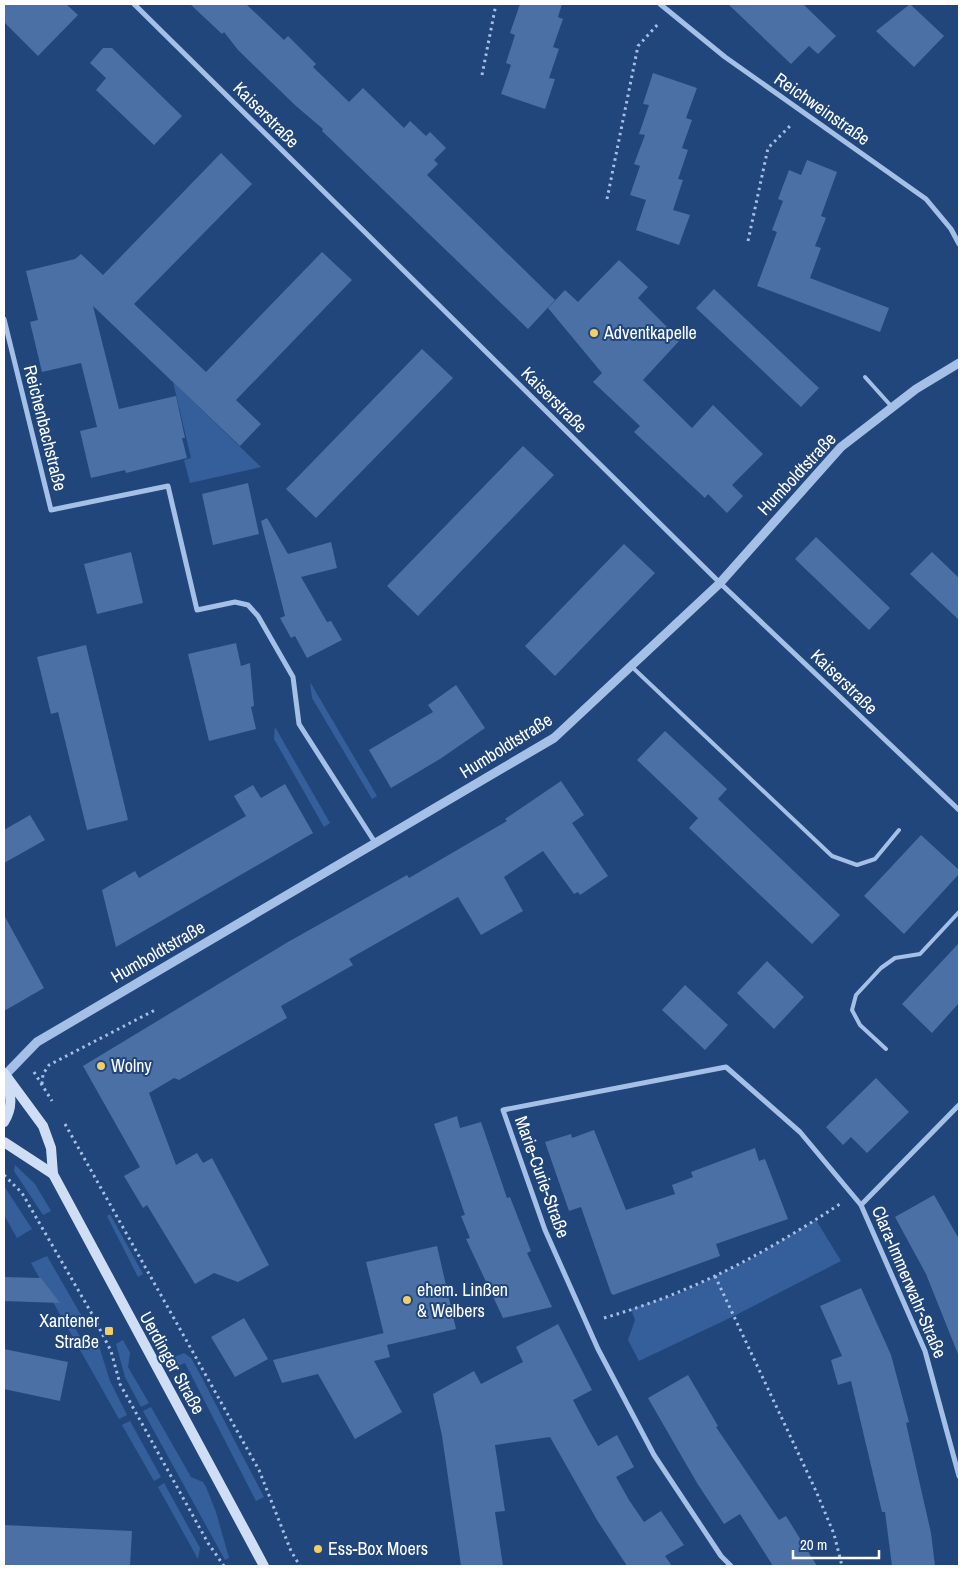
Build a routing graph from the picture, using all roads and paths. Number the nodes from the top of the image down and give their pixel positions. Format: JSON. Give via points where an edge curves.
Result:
{"nodes":[{"id":1,"x":134,"y":4,"type":"edge"},
{"id":2,"x":496,"y":4,"type":"edge"},
{"id":3,"x":660,"y":4,"type":"edge"},
{"id":4,"x":669,"y":12,"type":"junction"},
{"id":5,"x":482,"y":75,"type":"dead end"},
{"id":6,"x":803,"y":113,"type":"junction"},
{"id":7,"x":607,"y":198,"type":"dead end"},
{"id":8,"x":748,"y":241,"type":"dead end"},
{"id":9,"x":959,"y":244,"type":"edge"},
{"id":10,"x":4,"y":319,"type":"edge"},
{"id":11,"x":959,"y":363,"type":"edge"},
{"id":12,"x":865,"y":377,"type":"dead end"},
{"id":13,"x":892,"y":407,"type":"junction"},
{"id":14,"x":720,"y":583,"type":"junction"},
{"id":15,"x":631,"y":666,"type":"junction"},
{"id":16,"x":959,"y":810,"type":"edge"},
{"id":17,"x":899,"y":830,"type":"dead end"},
{"id":18,"x":376,"y":844,"type":"junction"},
{"id":19,"x":959,"y":912,"type":"edge"},
{"id":20,"x":157,"y":1009,"type":"dead end"},
{"id":21,"x":886,"y":1049,"type":"dead end"},
{"id":22,"x":21,"y":1058,"type":"junction"},
{"id":23,"x":5,"y":1073,"type":"edge"},
{"id":24,"x":42,"y":1085,"type":"junction"},
{"id":25,"x":54,"y":1105,"type":"dead end"},
{"id":26,"x":959,"y":1105,"type":"edge"},
{"id":27,"x":63,"y":1120,"type":"dead end"},
{"id":28,"x":4,"y":1122,"type":"edge"},
{"id":29,"x":4,"y":1142,"type":"edge"},
{"id":30,"x":53,"y":1174,"type":"junction"},
{"id":31,"x":4,"y":1175,"type":"edge"},
{"id":32,"x":853,"y":1196,"type":"junction"},
{"id":33,"x":861,"y":1205,"type":"junction"},
{"id":34,"x":716,"y":1276,"type":"junction"},
{"id":35,"x":586,"y":1323,"type":"junction"},
{"id":36,"x":959,"y":1472,"type":"edge"},
{"id":37,"x":224,"y":1566,"type":"edge"},
{"id":38,"x":264,"y":1566,"type":"edge"},
{"id":39,"x":300,"y":1566,"type":"edge"},
{"id":40,"x":731,"y":1566,"type":"edge"},
{"id":41,"x":842,"y":1566,"type":"edge"}],
"edges":[{"from":1,"to":14,"type":"street","name":"Kaiserstraße"},
{"from":2,"to":5,"type":"path"},
{"from":3,"to":4,"type":"street","name":"Reichweinstraße"},
{"from":4,"to":6,"type":"street","name":"Reichweinstraße"},
{"from":4,"to":7,"type":"path","via":[[638,46]]},
{"from":6,"to":8,"type":"path","via":[[768,148]]},
{"from":6,"to":9,"type":"street","name":"Reichweinstraße","via":[[926,199],[951,228]]},
{"from":10,"to":18,"type":"street","name":"Reichenbachstraße","via":[[51,510],[168,486],[197,610],[235,602],[248,605],[258,616],[293,677],[300,724]]},
{"from":11,"to":13,"type":"street","name":"Humboldtstraße"},
{"from":12,"to":13,"type":"lane"},
{"from":13,"to":14,"type":"street","name":"Humboldtstraße","via":[[842,447]]},
{"from":14,"to":15,"type":"street","name":"Humboldtstraße"},
{"from":14,"to":16,"type":"street","name":"Kaiserstraße"},
{"from":15,"to":17,"type":"lane","via":[[832,856],[856,865],[875,859]]},
{"from":15,"to":18,"type":"street","name":"Humboldtstraße","via":[[554,738]]},
{"from":18,"to":22,"type":"street","name":"Humboldtstraße","via":[[37,1042]]},
{"from":19,"to":21,"type":"lane","via":[[920,954],[895,958],[856,995],[852,1010],[860,1025]]},
{"from":20,"to":24,"type":"path","via":[[49,1066],[43,1074]]},
{"from":22,"to":23,"type":"street","name":"Humboldtstraße"},
{"from":22,"to":24,"type":"path"},
{"from":23,"to":28,"type":"main road","via":[[11,1097],[10,1113]]},
{"from":23,"to":30,"type":"main road","name":"Uerdinger Straße","via":[[43,1126],[51,1148]]},
{"from":24,"to":25,"type":"path"},
{"from":26,"to":33,"type":"street","name":"Clara-Immerwahr-Straße"},
{"from":27,"to":39,"type":"path","via":[[259,1470]]},
{"from":29,"to":30,"type":"main road","name":"Uerdinger Straße"},
{"from":30,"to":38,"type":"main road","name":"Uerdinger Straße"},
{"from":31,"to":37,"type":"path","via":[[22,1193],[92,1314],[111,1351],[120,1384]]},
{"from":32,"to":33,"type":"street","name":"Marie-Curie-Straße"},
{"from":32,"to":34,"type":"path","via":[[753,1258]]},
{"from":32,"to":35,"type":"street","name":"Marie-Curie-Straße","via":[[800,1132],[726,1067],[503,1110],[545,1230]]},
{"from":33,"to":36,"type":"street","name":"Clara-Immerwahr-Straße","via":[[925,1351]]},
{"from":34,"to":35,"type":"path","via":[[683,1292]]},
{"from":34,"to":41,"type":"path","via":[[816,1491],[834,1534]]},
{"from":35,"to":40,"type":"street","name":"Marie-Curie-Straße","via":[[654,1455],[721,1556]]}]}
